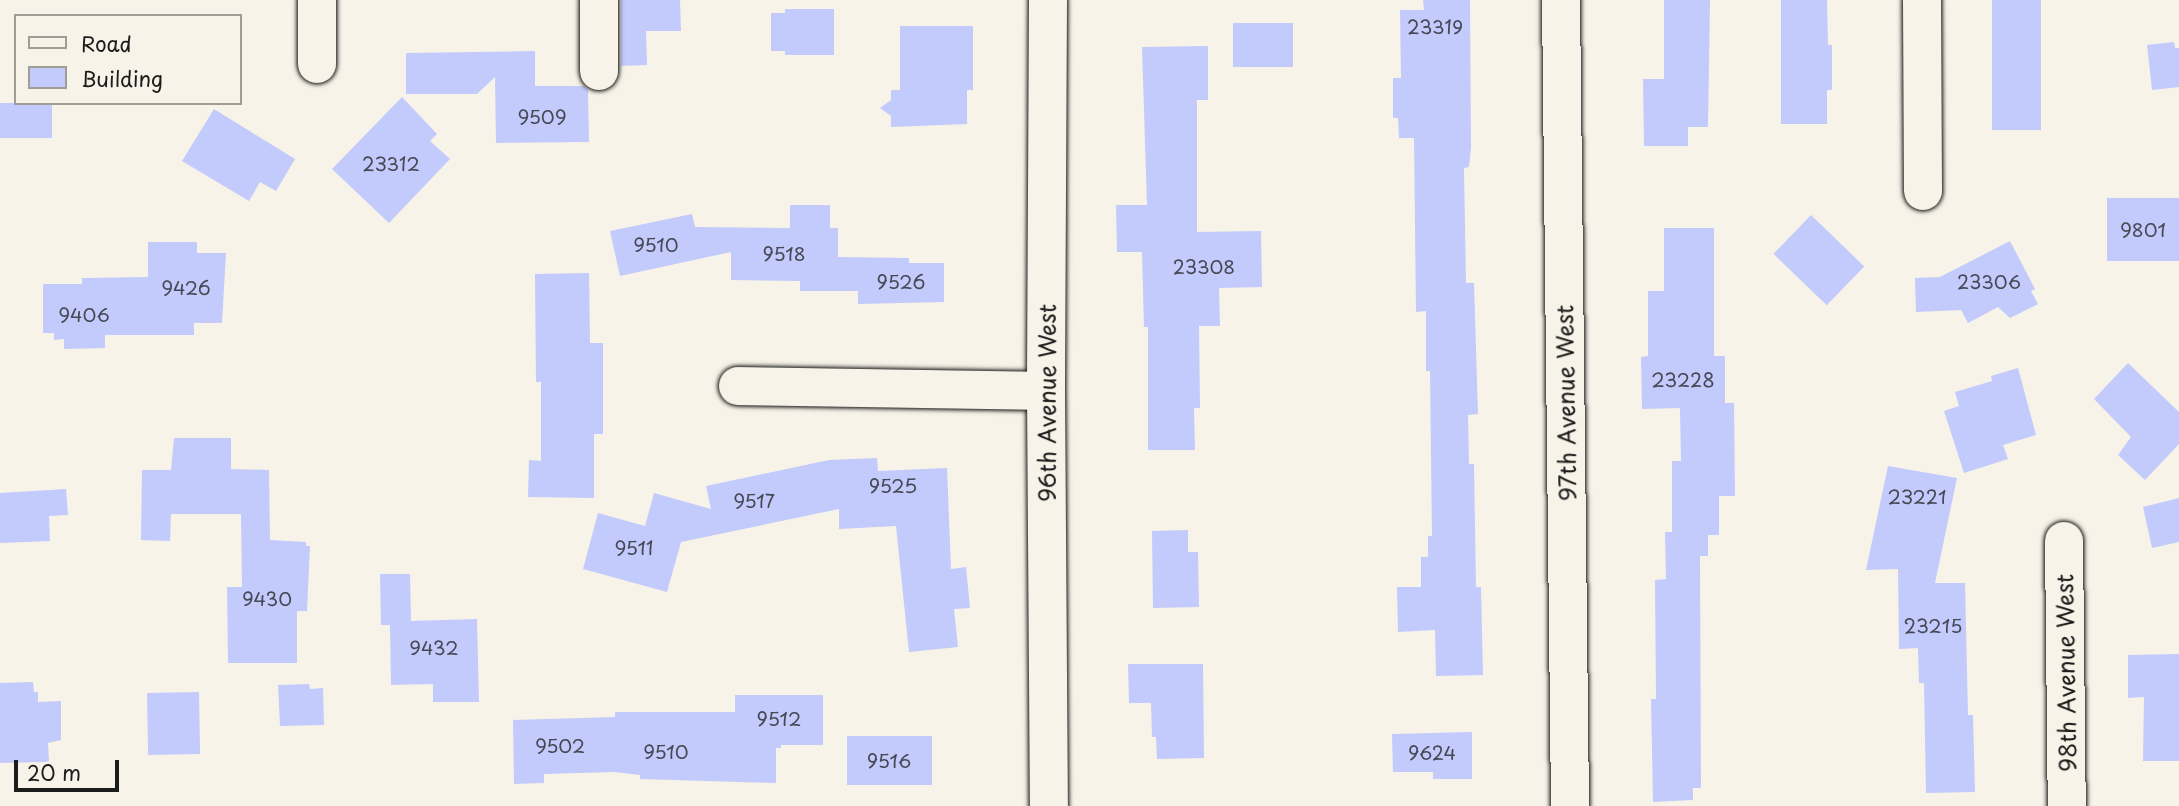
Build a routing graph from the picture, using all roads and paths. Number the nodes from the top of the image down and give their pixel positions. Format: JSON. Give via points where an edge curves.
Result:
{"nodes":[{"id":1,"x":317,"y":0,"type":"edge"},
{"id":2,"x":599,"y":0,"type":"edge"},
{"id":3,"x":1048,"y":0,"type":"edge"},
{"id":4,"x":1561,"y":0,"type":"edge"},
{"id":5,"x":1922,"y":0,"type":"edge"},
{"id":6,"x":317,"y":64,"type":"dead end"},
{"id":7,"x":599,"y":71,"type":"dead end"},
{"id":8,"x":1923,"y":191,"type":"dead end"},
{"id":9,"x":738,"y":386,"type":"dead end"},
{"id":10,"x":1046,"y":390,"type":"junction"},
{"id":11,"x":2064,"y":541,"type":"dead end"},
{"id":12,"x":1049,"y":806,"type":"edge"},
{"id":13,"x":1570,"y":806,"type":"edge"},
{"id":14,"x":2067,"y":806,"type":"edge"}],
"edges":[{"from":1,"to":6,"type":"street"},
{"from":2,"to":7,"type":"street"},
{"from":3,"to":10,"type":"street","name":"96th Avenue West"},
{"from":4,"to":13,"type":"street","name":"97th Avenue West"},
{"from":5,"to":8,"type":"street"},
{"from":9,"to":10,"type":"street"},
{"from":10,"to":12,"type":"street","name":"96th Avenue West"},
{"from":11,"to":14,"type":"street","name":"98th Avenue West"}]}
